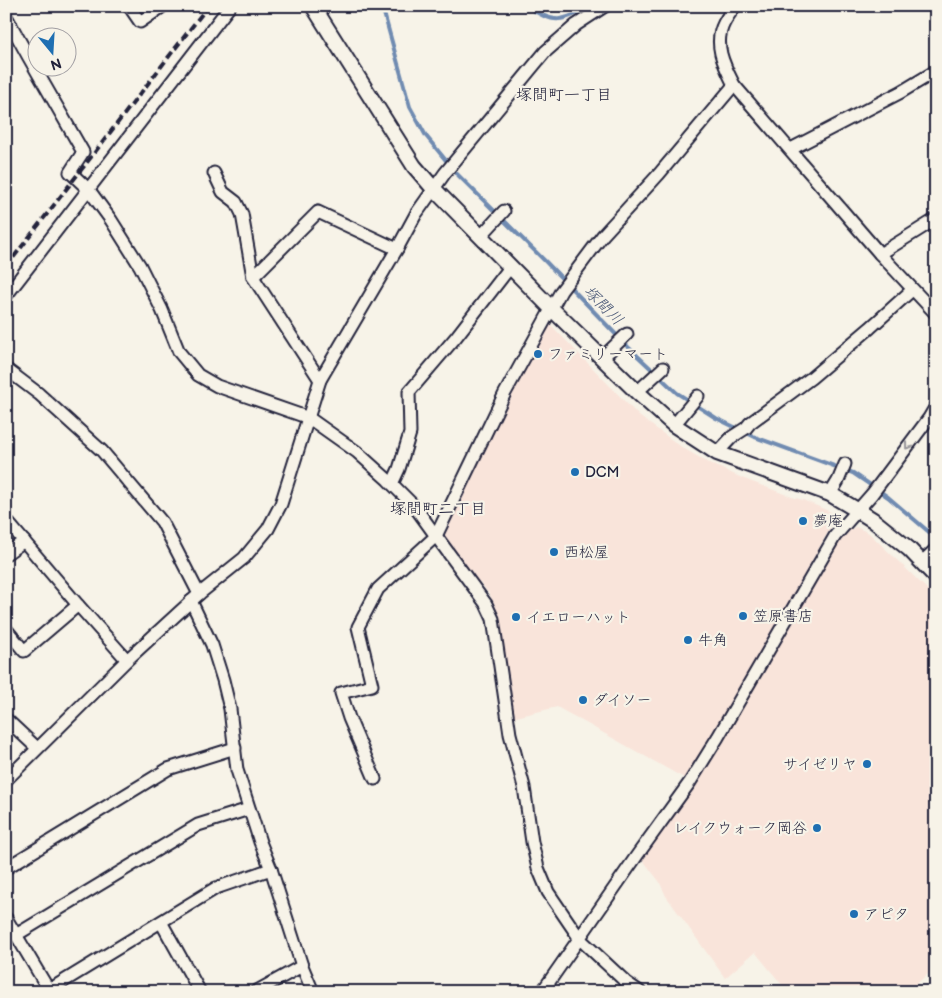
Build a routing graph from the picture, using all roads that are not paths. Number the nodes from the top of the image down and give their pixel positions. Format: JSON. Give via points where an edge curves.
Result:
{"nodes":[{"id":1,"x":129,"y":6,"type":"edge"},
{"id":2,"x":163,"y":6,"type":"edge"},
{"id":3,"x":230,"y":6,"type":"edge"},
{"id":4,"x":605,"y":6,"type":"edge"},
{"id":5,"x":735,"y":6,"type":"edge"},
{"id":6,"x":317,"y":8,"type":"edge"},
{"id":7,"x":6,"y":16,"type":"edge"},
{"id":8,"x":936,"y":71,"type":"edge"},
{"id":9,"x":734,"y":84,"type":"junction"},
{"id":10,"x":791,"y":149,"type":"junction"},
{"id":11,"x":214,"y":174,"type":"dead end"},
{"id":12,"x":433,"y":188,"type":"junction"},
{"id":13,"x":88,"y":190,"type":"junction"},
{"id":14,"x":504,"y":211,"type":"dead end"},
{"id":15,"x":936,"y":219,"type":"edge"},
{"id":16,"x":481,"y":236,"type":"junction"},
{"id":17,"x":397,"y":249,"type":"junction"},
{"id":18,"x":880,"y":254,"type":"junction"},
{"id":19,"x":511,"y":266,"type":"junction"},
{"id":20,"x":253,"y":277,"type":"junction"},
{"id":21,"x":912,"y":290,"type":"junction"},
{"id":22,"x":6,"y":296,"type":"edge"},
{"id":23,"x":552,"y":308,"type":"junction"},
{"id":24,"x":936,"y":314,"type":"edge"},
{"id":25,"x":627,"y":334,"type":"dead end"},
{"id":26,"x":602,"y":358,"type":"junction"},
{"id":27,"x":663,"y":368,"type":"dead end"},
{"id":28,"x":6,"y":369,"type":"edge"},
{"id":29,"x":320,"y":380,"type":"junction"},
{"id":30,"x":637,"y":392,"type":"junction"},
{"id":31,"x":698,"y":396,"type":"dead end"},
{"id":32,"x":936,"y":406,"type":"edge"},
{"id":33,"x":308,"y":418,"type":"junction"},
{"id":34,"x":674,"y":425,"type":"junction"},
{"id":35,"x":717,"y":453,"type":"junction"},
{"id":36,"x":845,"y":464,"type":"dead end"},
{"id":37,"x":392,"y":484,"type":"junction"},
{"id":38,"x":830,"y":494,"type":"junction"},
{"id":39,"x":857,"y":510,"type":"junction"},
{"id":40,"x":6,"y":520,"type":"edge"},
{"id":41,"x":436,"y":536,"type":"junction"},
{"id":42,"x":24,"y":541,"type":"junction"},
{"id":43,"x":935,"y":550,"type":"edge"},
{"id":44,"x":6,"y":554,"type":"edge"},
{"id":45,"x":922,"y":562,"type":"junction"},
{"id":46,"x":936,"y":577,"type":"edge"},
{"id":47,"x":195,"y":597,"type":"junction"},
{"id":48,"x":78,"y":605,"type":"junction"},
{"id":49,"x":6,"y":629,"type":"edge"},
{"id":50,"x":127,"y":660,"type":"junction"},
{"id":51,"x":6,"y":719,"type":"edge"},
{"id":52,"x":37,"y":748,"type":"junction"},
{"id":53,"x":235,"y":748,"type":"junction"},
{"id":54,"x":375,"y":779,"type":"dead end"},
{"id":55,"x":6,"y":780,"type":"edge"},
{"id":56,"x":250,"y":809,"type":"junction"},
{"id":57,"x":6,"y":868,"type":"edge"},
{"id":58,"x":271,"y":869,"type":"junction"},
{"id":59,"x":6,"y":918,"type":"edge"},
{"id":60,"x":161,"y":922,"type":"junction"},
{"id":61,"x":16,"y":935,"type":"junction"},
{"id":62,"x":580,"y":939,"type":"junction"},
{"id":63,"x":302,"y":966,"type":"junction"},
{"id":64,"x":48,"y":991,"type":"edge"},
{"id":65,"x":200,"y":992,"type":"edge"},
{"id":66,"x":255,"y":992,"type":"edge"},
{"id":67,"x":313,"y":992,"type":"edge"},
{"id":68,"x":542,"y":992,"type":"edge"},
{"id":69,"x":640,"y":992,"type":"edge"}],
"edges":[{"from":1,"to":2,"type":"street","via":[[140,22]]},
{"from":3,"to":13,"type":"street"},
{"from":4,"to":12,"type":"street","via":[[576,25],[545,52]]},
{"from":5,"to":9,"type":"street","via":[[724,23],[719,45]]},
{"from":6,"to":12,"type":"street","via":[[414,166]]},
{"from":7,"to":13,"type":"street","via":[[83,152],[70,172]]},
{"from":8,"to":10,"type":"street"},
{"from":9,"to":10,"type":"street"},
{"from":9,"to":23,"type":"street","via":[[660,174],[603,235]]},
{"from":10,"to":18,"type":"street"},
{"from":11,"to":20,"type":"street","via":[[223,192],[236,202],[242,214]]},
{"from":12,"to":16,"type":"street"},
{"from":12,"to":17,"type":"street"},
{"from":13,"to":22,"type":"street"},
{"from":13,"to":33,"type":"street","via":[[140,266],[179,352],[198,375],[217,386]]},
{"from":14,"to":16,"type":"street"},
{"from":15,"to":18,"type":"street"},
{"from":16,"to":19,"type":"street"},
{"from":17,"to":20,"type":"street","via":[[318,212]]},
{"from":17,"to":29,"type":"street"},
{"from":18,"to":21,"type":"street"},
{"from":19,"to":23,"type":"street"},
{"from":19,"to":37,"type":"street","via":[[409,392],[410,433]]},
{"from":20,"to":29,"type":"street"},
{"from":21,"to":24,"type":"street"},
{"from":21,"to":35,"type":"street","via":[[811,378],[750,423]]},
{"from":23,"to":26,"type":"street"},
{"from":23,"to":41,"type":"street","via":[[505,393]]},
{"from":25,"to":26,"type":"street"},
{"from":26,"to":30,"type":"street"},
{"from":27,"to":30,"type":"street"},
{"from":28,"to":47,"type":"street","via":[[102,451],[162,522]]},
{"from":29,"to":33,"type":"street"},
{"from":30,"to":34,"type":"street"},
{"from":31,"to":34,"type":"street"},
{"from":32,"to":39,"type":"street","one_way":true},
{"from":33,"to":37,"type":"street","via":[[357,452]]},
{"from":33,"to":47,"type":"street","via":[[281,504],[268,529],[244,558]]},
{"from":34,"to":35,"type":"street"},
{"from":35,"to":38,"type":"street"},
{"from":36,"to":38,"type":"street"},
{"from":37,"to":41,"type":"street","via":[[415,506]]},
{"from":38,"to":39,"type":"street"},
{"from":39,"to":45,"type":"street"},
{"from":39,"to":62,"type":"street","via":[[835,536],[690,782]]},
{"from":40,"to":42,"type":"street"},
{"from":41,"to":54,"type":"street","via":[[378,590],[358,627],[372,685],[341,693]]},
{"from":41,"to":62,"type":"street","via":[[486,604],[493,619],[510,734],[524,786],[538,868],[548,892]]},
{"from":42,"to":44,"type":"street"},
{"from":42,"to":48,"type":"street"},
{"from":43,"to":45,"type":"street"},
{"from":45,"to":46,"type":"street"},
{"from":47,"to":50,"type":"street"},
{"from":47,"to":53,"type":"street","via":[[223,680]]},
{"from":48,"to":49,"type":"street","via":[[24,651]]},
{"from":48,"to":50,"type":"street"},
{"from":50,"to":52,"type":"street"},
{"from":51,"to":52,"type":"street"},
{"from":52,"to":55,"type":"street"},
{"from":53,"to":56,"type":"street"},
{"from":53,"to":57,"type":"street","via":[[168,769]]},
{"from":56,"to":58,"type":"street"},
{"from":56,"to":61,"type":"street","via":[[198,825]]},
{"from":58,"to":60,"type":"street","via":[[216,888]]},
{"from":58,"to":63,"type":"street"},
{"from":59,"to":61,"type":"street"},
{"from":60,"to":64,"type":"street"},
{"from":60,"to":65,"type":"street"},
{"from":61,"to":64,"type":"street"},
{"from":62,"to":68,"type":"street"},
{"from":62,"to":69,"type":"street","via":[[627,984]]},
{"from":63,"to":66,"type":"street"},
{"from":63,"to":67,"type":"street"}]}
